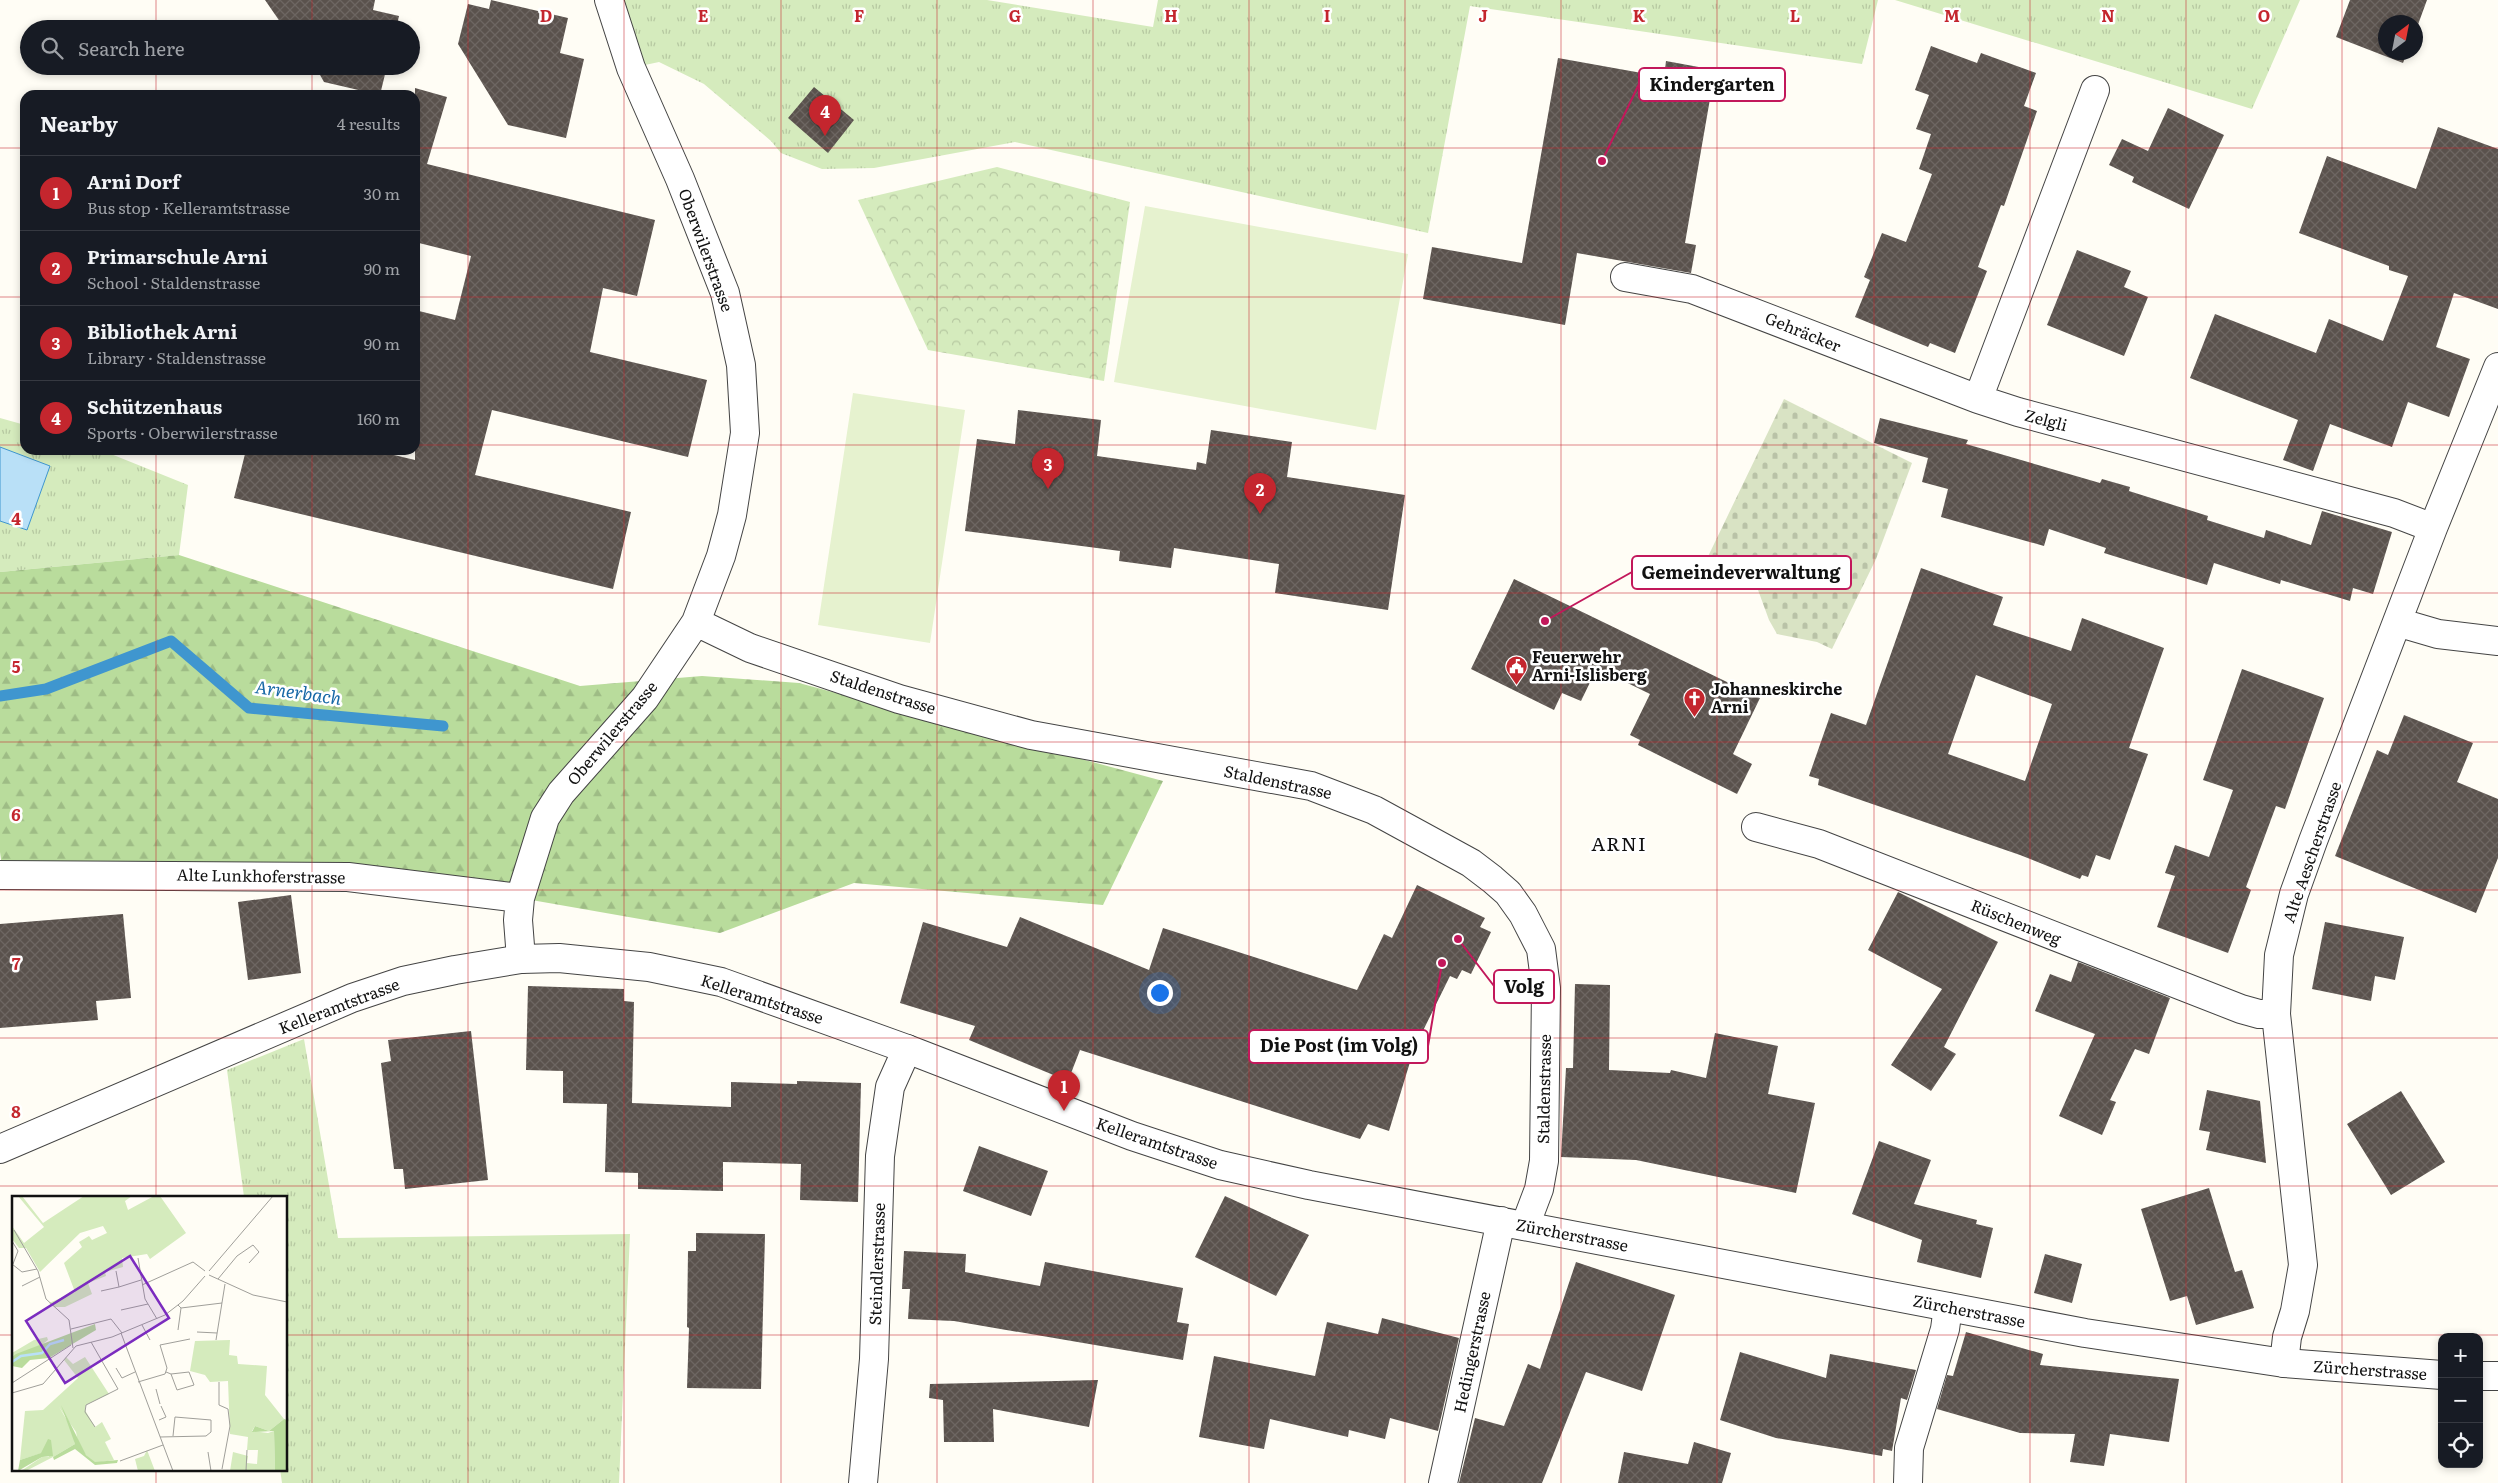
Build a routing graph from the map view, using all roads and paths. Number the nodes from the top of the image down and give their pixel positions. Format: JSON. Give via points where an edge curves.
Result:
{"nodes":[{"id":1,"x":609,"y":0,"type":"edge"},
{"id":2,"x":2095,"y":90,"type":"dead end"},
{"id":3,"x":1625,"y":277,"type":"dead end"},
{"id":4,"x":2498,"y":367,"type":"edge"},
{"id":5,"x":1978,"y":398,"type":"junction"},
{"id":6,"x":2432,"y":528,"type":"junction"},
{"id":7,"x":696,"y":622,"type":"junction"},
{"id":8,"x":2397,"y":622,"type":"junction"},
{"id":9,"x":2498,"y":641,"type":"edge"},
{"id":10,"x":1756,"y":827,"type":"dead end"},
{"id":11,"x":0,"y":875,"type":"edge"},
{"id":12,"x":520,"y":898,"type":"junction"},
{"id":13,"x":521,"y":959,"type":"junction"},
{"id":14,"x":2276,"y":1014,"type":"junction"},
{"id":15,"x":907,"y":1050,"type":"junction"},
{"id":16,"x":0,"y":1149,"type":"edge"},
{"id":17,"x":1513,"y":1224,"type":"junction"},
{"id":18,"x":1948,"y":1307,"type":"junction"},
{"id":19,"x":2284,"y":1363,"type":"junction"},
{"id":20,"x":2438,"y":1375,"type":"edge"},
{"id":21,"x":2483,"y":1376,"type":"edge"},
{"id":22,"x":2498,"y":1376,"type":"edge"},
{"id":23,"x":863,"y":1483,"type":"edge"},
{"id":24,"x":1443,"y":1483,"type":"edge"},
{"id":25,"x":1908,"y":1483,"type":"edge"}],
"edges":[{"from":1,"to":7,"type":"street","name":"Oberwilerstrasse","via":[[631,68],[725,292],[741,365],[745,433],[732,515],[721,556]]},
{"from":2,"to":5,"type":"street"},
{"from":3,"to":5,"type":"street","name":"Gehräcker","via":[[1692,289]]},
{"from":4,"to":6,"type":"street","name":"Alte Aescherstrasse"},
{"from":5,"to":6,"type":"street","name":"Zelgli","via":[[2018,412],[2394,513]]},
{"from":6,"to":8,"type":"street","name":"Alte Aescherstrasse"},
{"from":7,"to":12,"type":"street","name":"Oberwilerstrasse","via":[[646,698],[561,793],[545,818]]},
{"from":7,"to":17,"type":"street","name":"Staldenstrasse","via":[[750,648],[899,699],[1022,733],[1311,786],[1374,810],[1470,863],[1492,879],[1508,893],[1523,914],[1541,949],[1546,988],[1544,1161],[1539,1189]]},
{"from":8,"to":9,"type":"street","via":[[2438,634]]},
{"from":8,"to":14,"type":"street","name":"Alte Aescherstrasse","via":[[2294,894],[2279,955]]},
{"from":10,"to":14,"type":"street","name":"Rüschenweg","via":[[1819,844],[2241,1009]]},
{"from":11,"to":12,"type":"street","name":"Alte Lunkhoferstrasse","via":[[348,877]]},
{"from":12,"to":13,"type":"street","name":"Oberwilerstrasse"},
{"from":13,"to":15,"type":"street","name":"Kelleramtstrasse","via":[[593,960],[649,967],[721,982]]},
{"from":13,"to":16,"type":"street","name":"Kelleramtstrasse","via":[[402,981],[352,998]]},
{"from":14,"to":19,"type":"street","name":"Alte Aescherstrasse","via":[[2303,1265]]},
{"from":15,"to":17,"type":"street","name":"Kelleramtstrasse","via":[[1132,1136],[1220,1165]]},
{"from":15,"to":23,"type":"street","name":"Steindlerstrasse","via":[[890,1087],[880,1156],[874,1360]]},
{"from":17,"to":18,"type":"street","name":"Zürcherstrasse"},
{"from":17,"to":24,"type":"street","name":"Hedingerstrasse"},
{"from":18,"to":19,"type":"street","name":"Zürcherstrasse","via":[[2085,1333]]},
{"from":18,"to":25,"type":"street","via":[[1945,1330],[1909,1448]]},
{"from":19,"to":20,"type":"street","name":"Zürcherstrasse"},
{"from":21,"to":22,"type":"street"}]}
